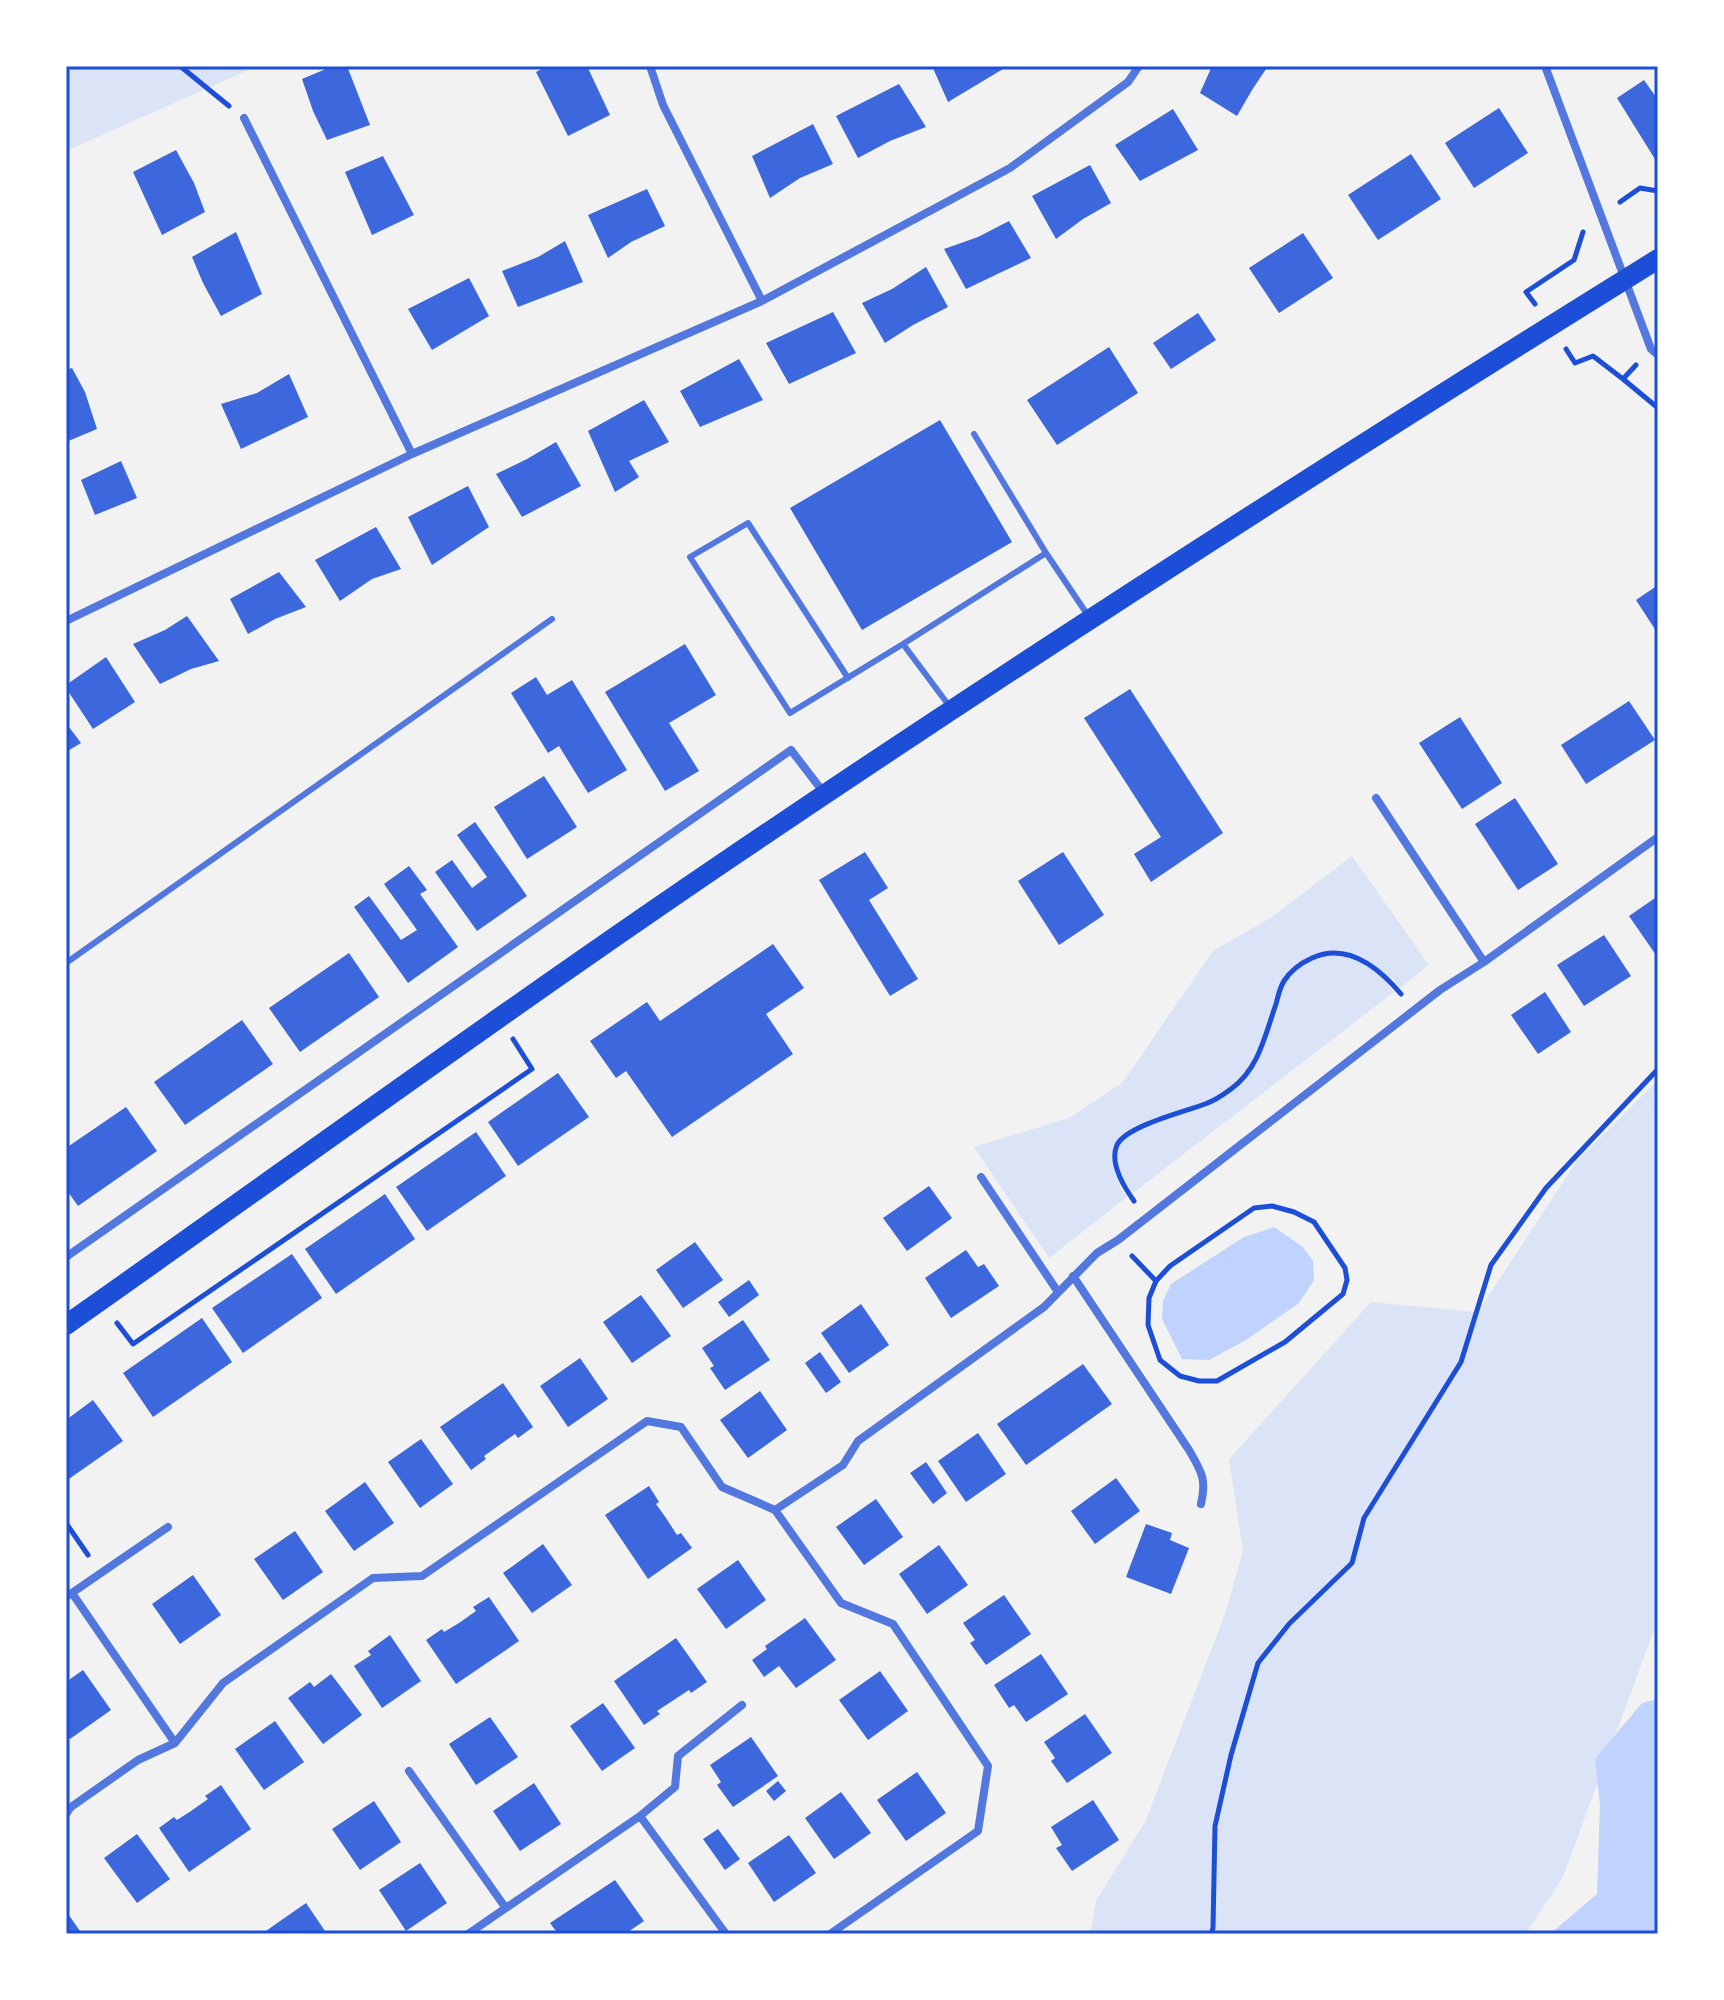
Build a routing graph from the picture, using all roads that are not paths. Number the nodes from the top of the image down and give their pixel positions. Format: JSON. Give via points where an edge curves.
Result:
{"nodes":[{"id":1,"x":650,"y":66,"type":"edge"},
{"id":2,"x":1139,"y":66,"type":"edge"},
{"id":3,"x":1545,"y":66,"type":"edge"},
{"id":4,"x":244,"y":118,"type":"road end"},
{"id":5,"x":1658,"y":259,"type":"edge"},
{"id":6,"x":1625,"y":279,"type":"junction"},
{"id":7,"x":762,"y":301,"type":"junction"},
{"id":8,"x":1658,"y":355,"type":"edge"},
{"id":9,"x":974,"y":434,"type":"dead end"},
{"id":10,"x":412,"y":454,"type":"junction"},
{"id":11,"x":1046,"y":553,"type":"junction"},
{"id":12,"x":1090,"y":618,"type":"junction"},
{"id":13,"x":552,"y":619,"type":"dead end"},
{"id":14,"x":66,"y":620,"type":"edge"},
{"id":15,"x":903,"y":644,"type":"junction"},
{"id":16,"x":848,"y":678,"type":"junction"},
{"id":17,"x":952,"y":709,"type":"junction"},
{"id":18,"x":825,"y":795,"type":"junction"},
{"id":19,"x":1376,"y":798,"type":"dead end"},
{"id":20,"x":1658,"y":837,"type":"edge"},
{"id":21,"x":1484,"y":962,"type":"junction"},
{"id":22,"x":66,"y":963,"type":"edge"},
{"id":23,"x":981,"y":1177,"type":"dead end"},
{"id":24,"x":66,"y":1257,"type":"edge"},
{"id":25,"x":1073,"y":1276,"type":"junction"},
{"id":26,"x":1058,"y":1292,"type":"junction"},
{"id":27,"x":66,"y":1325,"type":"edge"},
{"id":28,"x":1201,"y":1504,"type":"dead end"},
{"id":29,"x":775,"y":1510,"type":"junction"},
{"id":30,"x":168,"y":1527,"type":"dead end"},
{"id":31,"x":69,"y":1595,"type":"edge"},
{"id":32,"x":742,"y":1705,"type":"dead end"},
{"id":33,"x":175,"y":1743,"type":"junction"},
{"id":34,"x":409,"y":1771,"type":"dead end"},
{"id":35,"x":66,"y":1814,"type":"edge"},
{"id":36,"x":640,"y":1816,"type":"junction"},
{"id":37,"x":505,"y":1907,"type":"junction"},
{"id":38,"x":468,"y":1934,"type":"edge"},
{"id":39,"x":726,"y":1934,"type":"edge"},
{"id":40,"x":830,"y":1934,"type":"edge"}],
"edges":[{"from":1,"to":7,"type":"street","via":[[663,105]]},
{"from":2,"to":7,"type":"street","via":[[1128,82],[1010,168]]},
{"from":3,"to":6,"type":"street"},
{"from":4,"to":10,"type":"street"},
{"from":5,"to":6,"type":"main road"},
{"from":6,"to":8,"type":"street","via":[[1651,349]]},
{"from":6,"to":12,"type":"main road"},
{"from":7,"to":10,"type":"street"},
{"from":9,"to":11,"type":"lane"},
{"from":10,"to":14,"type":"street"},
{"from":11,"to":12,"type":"lane"},
{"from":11,"to":15,"type":"lane"},
{"from":12,"to":17,"type":"main road"},
{"from":13,"to":22,"type":"lane"},
{"from":15,"to":16,"type":"lane"},
{"from":15,"to":17,"type":"lane"},
{"from":16,"to":16,"type":"lane","via":[[790,713],[690,557],[748,523]]},
{"from":17,"to":18,"type":"main road"},
{"from":18,"to":24,"type":"street","via":[[791,750]]},
{"from":18,"to":27,"type":"main road"},
{"from":19,"to":21,"type":"street"},
{"from":20,"to":21,"type":"street"},
{"from":21,"to":25,"type":"street","via":[[1440,990]]},
{"from":23,"to":26,"type":"street"},
{"from":25,"to":26,"type":"street"},
{"from":25,"to":28,"type":"street","via":[[1202,1473]]},
{"from":26,"to":29,"type":"street","via":[[858,1441],[843,1465]]},
{"from":29,"to":33,"type":"street","via":[[722,1487],[681,1427],[647,1421],[422,1576],[373,1578],[223,1683]]},
{"from":29,"to":40,"type":"street","via":[[841,1603],[893,1624],[988,1766],[978,1831]]},
{"from":30,"to":31,"type":"street"},
{"from":31,"to":33,"type":"street"},
{"from":32,"to":36,"type":"street","via":[[678,1756],[675,1787]]},
{"from":33,"to":35,"type":"street","via":[[138,1760]]},
{"from":34,"to":37,"type":"street"},
{"from":36,"to":37,"type":"street"},
{"from":36,"to":39,"type":"street"},
{"from":37,"to":38,"type":"street"}]}
